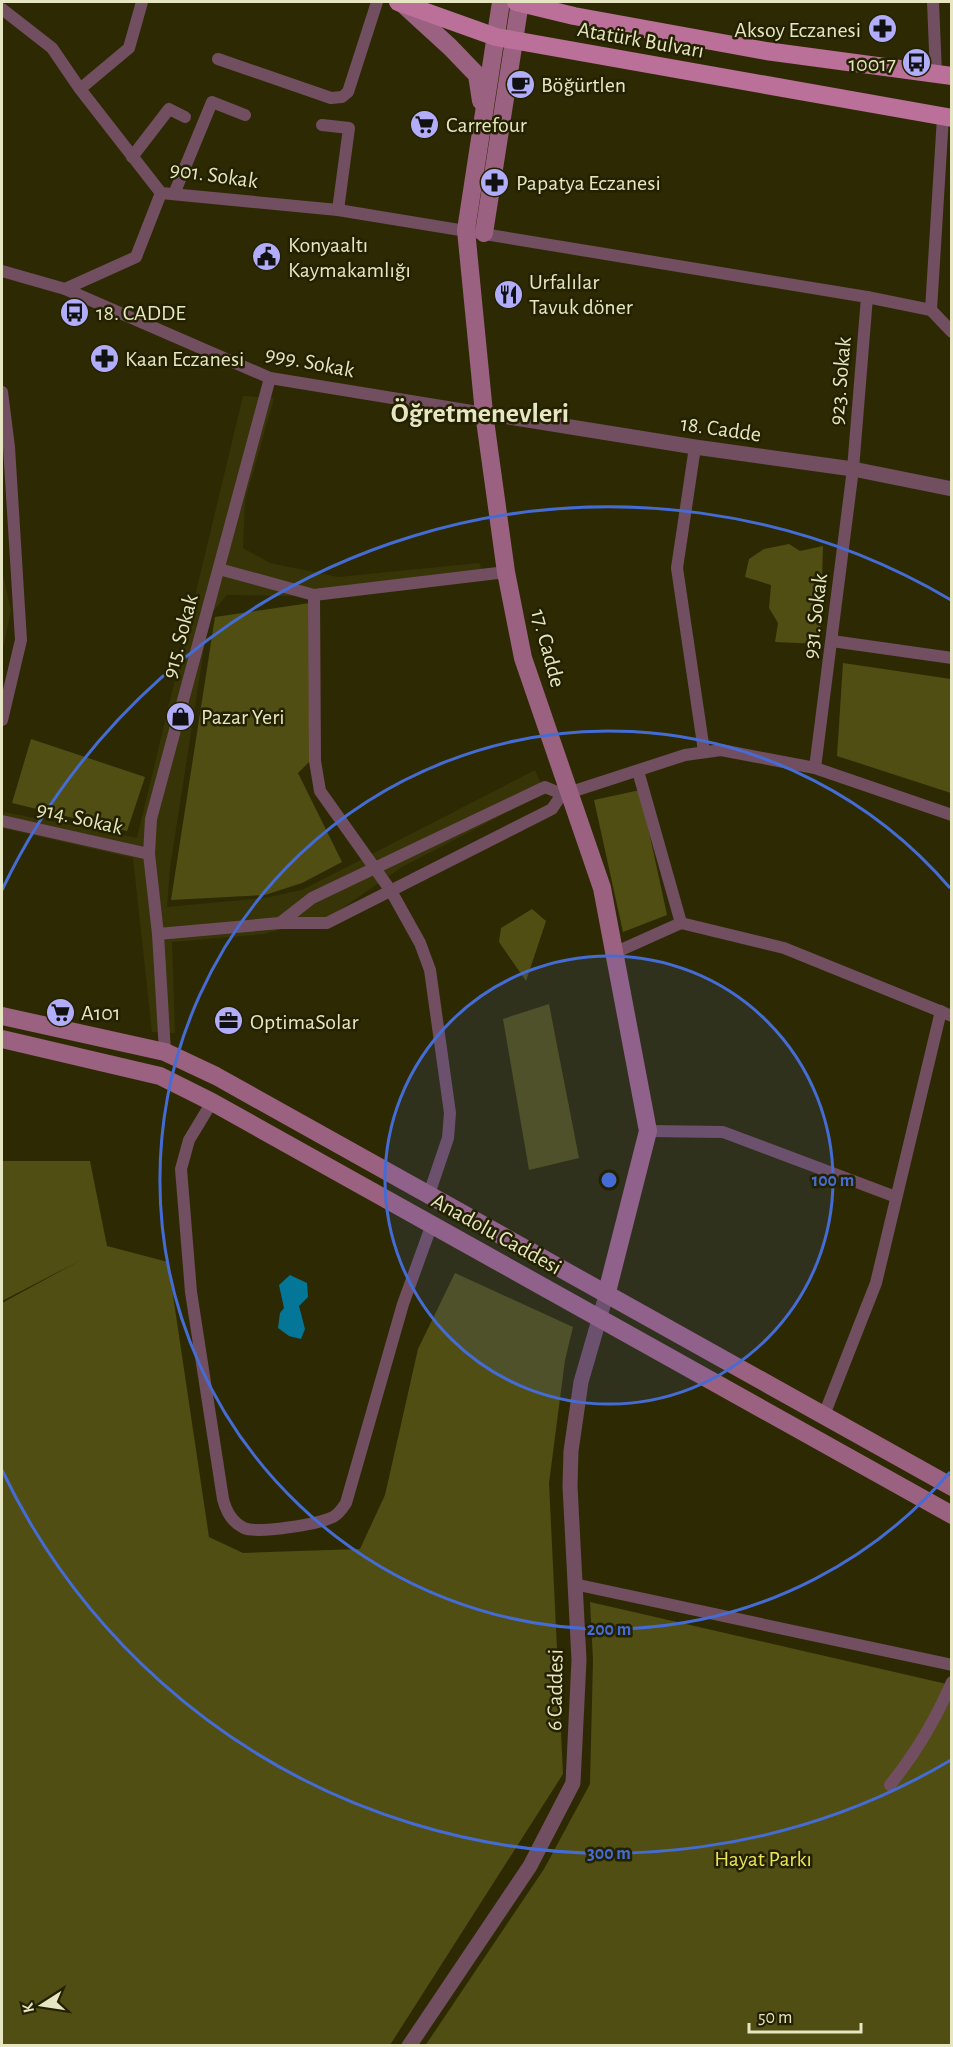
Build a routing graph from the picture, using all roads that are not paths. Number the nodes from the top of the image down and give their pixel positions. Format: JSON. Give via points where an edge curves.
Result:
{"nodes":[{"id":1,"x":142,"y":2,"type":"edge"},
{"id":2,"x":377,"y":2,"type":"edge"},
{"id":3,"x":400,"y":2,"type":"edge"},
{"id":4,"x":501,"y":2,"type":"edge"},
{"id":5,"x":519,"y":2,"type":"edge"},
{"id":6,"x":933,"y":2,"type":"edge"},
{"id":7,"x":2,"y":9,"type":"edge"},
{"id":8,"x":505,"y":39,"type":"junction"},
{"id":9,"x":218,"y":59,"type":"dead end"},
{"id":10,"x":944,"y":75,"type":"edge"},
{"id":11,"x":80,"y":89,"type":"junction"},
{"id":12,"x":245,"y":115,"type":"dead end"},
{"id":13,"x":484,"y":116,"type":"junction"},
{"id":14,"x":185,"y":117,"type":"dead end"},
{"id":15,"x":947,"y":117,"type":"edge"},
{"id":16,"x":322,"y":125,"type":"dead end"},
{"id":17,"x":132,"y":157,"type":"junction"},
{"id":18,"x":161,"y":193,"type":"junction"},
{"id":19,"x":174,"y":194,"type":"junction"},
{"id":20,"x":338,"y":210,"type":"junction"},
{"id":21,"x":466,"y":230,"type":"junction"},
{"id":22,"x":484,"y":233,"type":"junction"},
{"id":23,"x":2,"y":271,"type":"edge"},
{"id":24,"x":65,"y":289,"type":"junction"},
{"id":25,"x":867,"y":297,"type":"junction"},
{"id":26,"x":931,"y":310,"type":"junction"},
{"id":27,"x":951,"y":332,"type":"edge"},
{"id":28,"x":270,"y":378,"type":"junction"},
{"id":29,"x":2,"y":392,"type":"edge"},
{"id":30,"x":484,"y":413,"type":"junction"},
{"id":31,"x":5,"y":446,"type":"edge"},
{"id":32,"x":694,"y":447,"type":"junction"},
{"id":33,"x":853,"y":469,"type":"junction"},
{"id":34,"x":951,"y":489,"type":"edge"},
{"id":35,"x":219,"y":569,"type":"junction"},
{"id":36,"x":506,"y":572,"type":"junction"},
{"id":37,"x":314,"y":595,"type":"junction"},
{"id":38,"x":832,"y":641,"type":"junction"},
{"id":39,"x":951,"y":658,"type":"edge"},
{"id":40,"x":2,"y":720,"type":"edge"},
{"id":41,"x":704,"y":750,"type":"junction"},
{"id":42,"x":815,"y":768,"type":"junction"},
{"id":43,"x":638,"y":771,"type":"junction"},
{"id":44,"x":566,"y":793,"type":"junction"},
{"id":45,"x":951,"y":815,"type":"edge"},
{"id":46,"x":2,"y":821,"type":"edge"},
{"id":47,"x":149,"y":854,"type":"junction"},
{"id":48,"x":375,"y":868,"type":"junction"},
{"id":49,"x":391,"y":891,"type":"junction"},
{"id":50,"x":280,"y":923,"type":"junction"},
{"id":51,"x":681,"y":923,"type":"junction"},
{"id":52,"x":158,"y":934,"type":"junction"},
{"id":53,"x":614,"y":953,"type":"junction"},
{"id":54,"x":946,"y":1013,"type":"edge"},
{"id":55,"x":2,"y":1016,"type":"edge"},
{"id":56,"x":2,"y":1039,"type":"edge"},
{"id":57,"x":165,"y":1052,"type":"junction"},
{"id":58,"x":212,"y":1102,"type":"junction"},
{"id":59,"x":648,"y":1131,"type":"junction"},
{"id":60,"x":429,"y":1194,"type":"junction"},
{"id":61,"x":896,"y":1197,"type":"junction"},
{"id":62,"x":432,"y":1224,"type":"junction"},
{"id":63,"x":607,"y":1292,"type":"junction"},
{"id":64,"x":600,"y":1318,"type":"junction"},
{"id":65,"x":824,"y":1415,"type":"junction"},
{"id":66,"x":951,"y":1486,"type":"edge"},
{"id":67,"x":951,"y":1515,"type":"edge"},
{"id":68,"x":574,"y":1584,"type":"junction"},
{"id":69,"x":951,"y":1665,"type":"edge"},
{"id":70,"x":951,"y":1682,"type":"edge"},
{"id":71,"x":890,"y":1785,"type":"dead end"},
{"id":72,"x":408,"y":2046,"type":"edge"}],
"edges":[{"from":1,"to":11,"type":"street","via":[[129,48]]},
{"from":2,"to":9,"type":"street","via":[[348,92],[342,97],[332,98]]},
{"from":3,"to":8,"type":"main road","name":"Atatürk Bulvarı"},
{"from":3,"to":13,"type":"main road","via":[[477,75]]},
{"from":4,"to":8,"type":"main road","name":"17. Cadde"},
{"from":5,"to":8,"type":"main road"},
{"from":5,"to":10,"type":"main road","name":"Atatürk Bulvarı","via":[[574,16],[766,51]]},
{"from":6,"to":10,"type":"street"},
{"from":7,"to":11,"type":"street","name":"901. Sokak","via":[[52,48]]},
{"from":8,"to":13,"type":"main road","name":"17. Cadde"},
{"from":8,"to":15,"type":"main road","name":"Atatürk Bulvarı"},
{"from":8,"to":22,"type":"main road"},
{"from":11,"to":17,"type":"street","name":"901. Sokak"},
{"from":12,"to":19,"type":"street","via":[[212,102]]},
{"from":13,"to":21,"type":"main road","name":"17. Cadde"},
{"from":14,"to":17,"type":"street","via":[[169,109]]},
{"from":15,"to":26,"type":"street"},
{"from":16,"to":20,"type":"street","via":[[349,128]]},
{"from":17,"to":18,"type":"street","name":"901. Sokak"},
{"from":18,"to":19,"type":"street","name":"901. Sokak"},
{"from":18,"to":24,"type":"street","via":[[136,257]]},
{"from":19,"to":20,"type":"street","name":"901. Sokak"},
{"from":20,"to":21,"type":"street","name":"901. Sokak"},
{"from":21,"to":22,"type":"street","name":"901. Sokak"},
{"from":21,"to":30,"type":"main road","name":"17. Cadde"},
{"from":22,"to":25,"type":"street","name":"901. Sokak"},
{"from":23,"to":24,"type":"street","name":"999. Sokak"},
{"from":24,"to":28,"type":"street","name":"999. Sokak"},
{"from":25,"to":26,"type":"street","name":"901. Sokak"},
{"from":25,"to":33,"type":"street","name":"923. Sokak"},
{"from":26,"to":27,"type":"street"},
{"from":28,"to":30,"type":"street","name":"999. Sokak"},
{"from":28,"to":35,"type":"street","name":"915. Sokak"},
{"from":29,"to":31,"type":"street"},
{"from":30,"to":32,"type":"street","name":"18. Cadde"},
{"from":30,"to":36,"type":"main road","name":"17. Cadde"},
{"from":31,"to":40,"type":"street","via":[[21,640]]},
{"from":32,"to":33,"type":"street","name":"18. Cadde"},
{"from":32,"to":41,"type":"street","via":[[676,568]]},
{"from":33,"to":34,"type":"street","name":"18. Cadde"},
{"from":33,"to":38,"type":"street","name":"931. Sokak"},
{"from":35,"to":37,"type":"street"},
{"from":35,"to":47,"type":"street","name":"915. Sokak","via":[[151,819]]},
{"from":36,"to":37,"type":"street"},
{"from":36,"to":44,"type":"main road","name":"17. Cadde","via":[[523,658]]},
{"from":37,"to":48,"type":"street","via":[[318,781],[324,800]]},
{"from":38,"to":39,"type":"street"},
{"from":38,"to":42,"type":"street","name":"931. Sokak"},
{"from":41,"to":42,"type":"street","via":[[738,752]]},
{"from":41,"to":43,"type":"street"},
{"from":42,"to":45,"type":"street"},
{"from":43,"to":44,"type":"street"},
{"from":43,"to":51,"type":"street"},
{"from":44,"to":48,"type":"street","via":[[545,787]]},
{"from":44,"to":49,"type":"street","via":[[552,809]]},
{"from":44,"to":53,"type":"main road","name":"17. Cadde","via":[[602,888]]},
{"from":46,"to":47,"type":"street","name":"914. Sokak"},
{"from":47,"to":52,"type":"street","name":"915. Sokak"},
{"from":48,"to":49,"type":"street"},
{"from":48,"to":50,"type":"street","via":[[312,898]]},
{"from":49,"to":50,"type":"street","via":[[327,923]]},
{"from":49,"to":60,"type":"street","via":[[426,956],[449,1097],[448,1138]]},
{"from":50,"to":52,"type":"street"},
{"from":51,"to":53,"type":"street"},
{"from":51,"to":54,"type":"street","via":[[784,948]]},
{"from":52,"to":57,"type":"street","name":"915. Sokak"},
{"from":53,"to":59,"type":"main road","name":"17. Cadde"},
{"from":54,"to":61,"type":"street"},
{"from":55,"to":57,"type":"main road","name":"Anadolu Caddesi"},
{"from":56,"to":58,"type":"main road","name":"Anadolu Caddesi","via":[[160,1076]]},
{"from":57,"to":60,"type":"main road","name":"Anadolu Caddesi","via":[[216,1076]]},
{"from":58,"to":62,"type":"main road","name":"Anadolu Caddesi"},
{"from":58,"to":62,"type":"street","via":[[189,1140],[181,1168],[191,1292],[221,1488],[226,1510],[239,1525],[256,1531],[325,1519],[340,1512],[346,1503],[402,1304]]},
{"from":59,"to":61,"type":"street","via":[[723,1132]]},
{"from":59,"to":63,"type":"main road","name":"17. Cadde"},
{"from":60,"to":63,"type":"main road","name":"Anadolu Caddesi"},
{"from":61,"to":65,"type":"street","via":[[876,1283]]},
{"from":62,"to":64,"type":"main road","name":"Anadolu Caddesi"},
{"from":63,"to":64,"type":"street","name":"6 Caddesi"},
{"from":63,"to":65,"type":"main road","name":"Anadolu Caddesi"},
{"from":64,"to":67,"type":"main road","name":"Anadolu Caddesi"},
{"from":64,"to":68,"type":"street","name":"6 Caddesi","via":[[581,1382],[572,1451]]},
{"from":65,"to":66,"type":"main road","name":"Anadolu Caddesi"},
{"from":68,"to":69,"type":"street"},
{"from":68,"to":72,"type":"street","name":"6 Caddesi","via":[[579,1660],[573,1783],[530,1866]]},
{"from":70,"to":71,"type":"street","via":[[915,1755]]}]}
